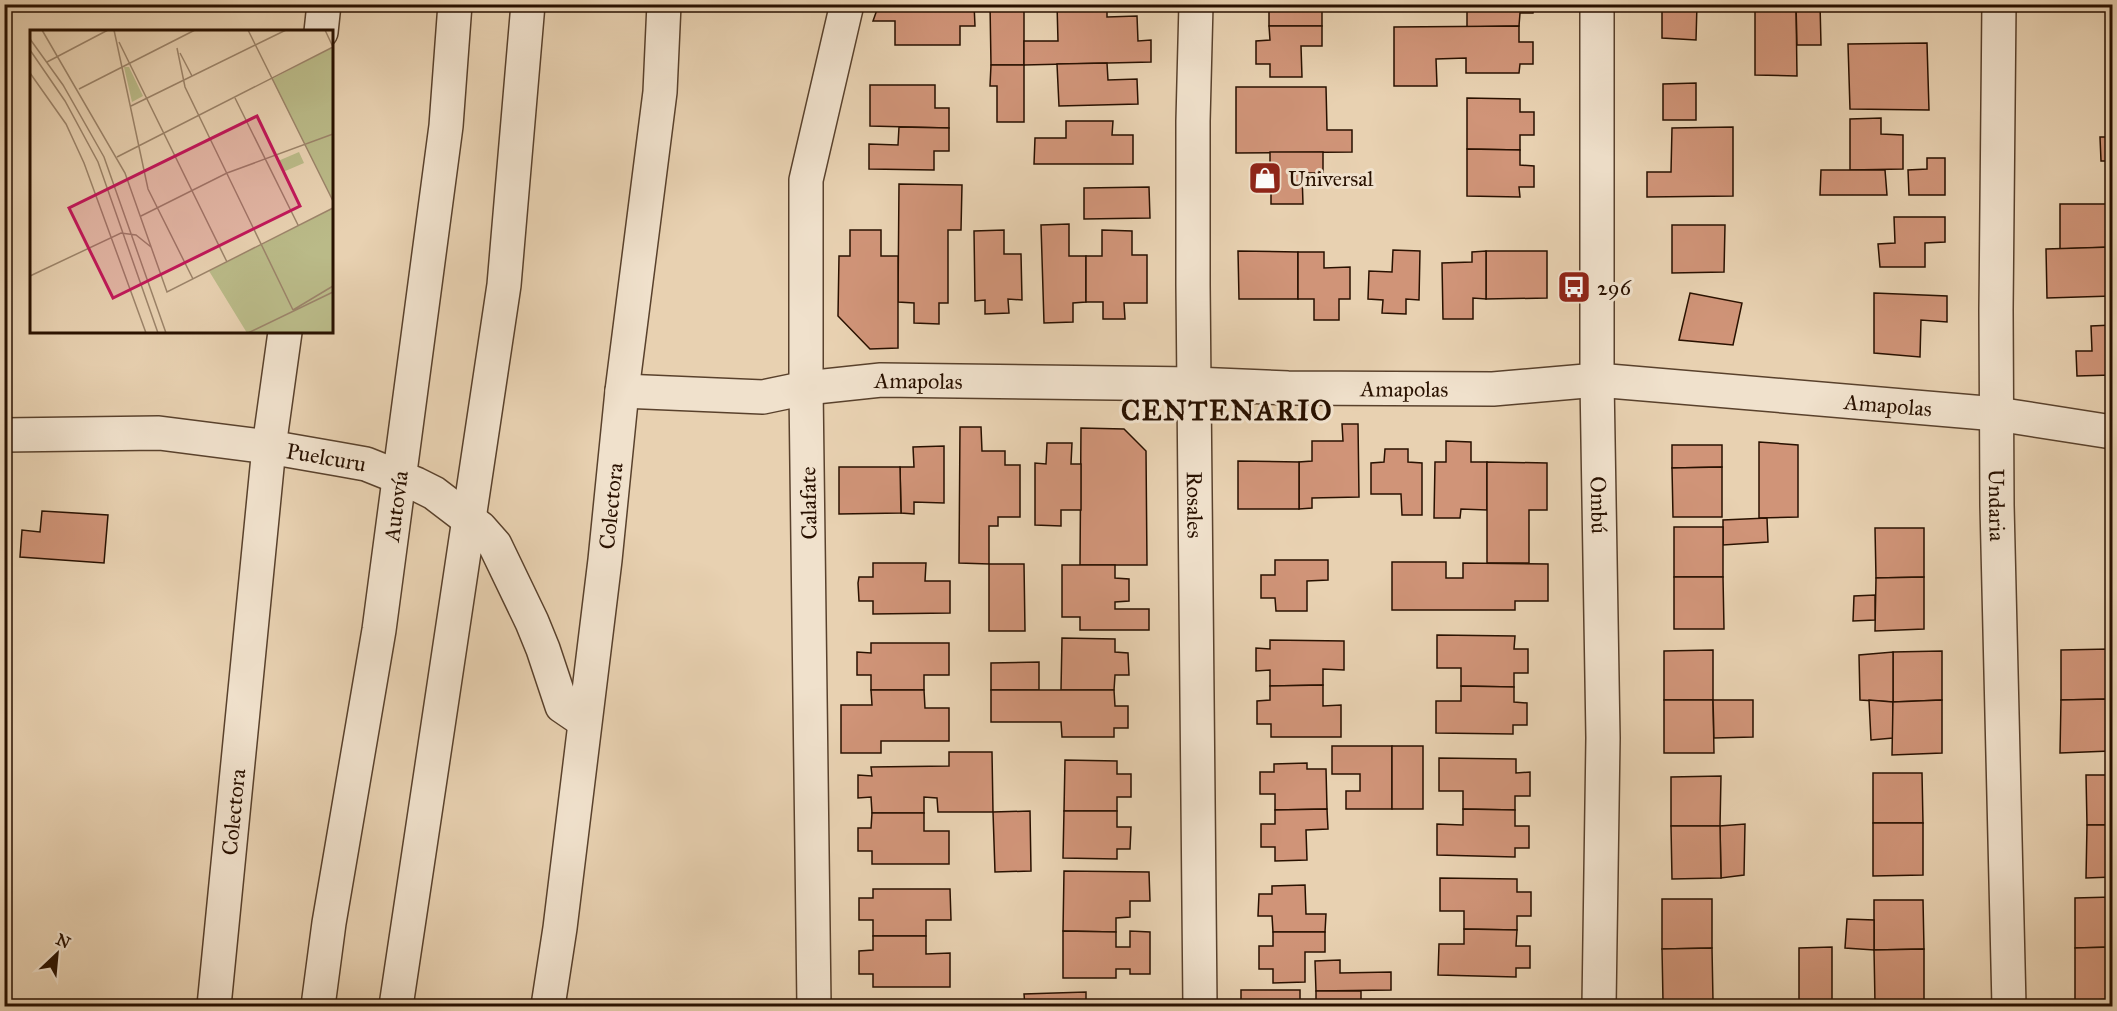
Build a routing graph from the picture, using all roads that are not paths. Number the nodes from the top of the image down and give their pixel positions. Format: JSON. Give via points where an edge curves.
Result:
{"nodes":[{"id":1,"x":324,"y":4,"type":"edge"},
{"id":2,"x":455,"y":4,"type":"edge"},
{"id":3,"x":528,"y":4,"type":"edge"},
{"id":4,"x":664,"y":4,"type":"edge"},
{"id":5,"x":847,"y":4,"type":"edge"},
{"id":6,"x":1196,"y":4,"type":"edge"},
{"id":7,"x":1597,"y":4,"type":"edge"},
{"id":8,"x":2000,"y":4,"type":"edge"},
{"id":9,"x":321,"y":30,"type":"edge"},
{"id":10,"x":285,"y":333,"type":"edge"},
{"id":11,"x":1597,"y":380,"type":"junction"},
{"id":12,"x":1194,"y":384,"type":"junction"},
{"id":13,"x":806,"y":388,"type":"junction"},
{"id":14,"x":622,"y":391,"type":"junction"},
{"id":15,"x":1997,"y":414,"type":"junction"},
{"id":16,"x":2112,"y":432,"type":"edge"},
{"id":17,"x":4,"y":435,"type":"edge"},
{"id":18,"x":269,"y":447,"type":"junction"},
{"id":19,"x":400,"y":476,"type":"junction"},
{"id":20,"x":468,"y":519,"type":"junction"},
{"id":21,"x":584,"y":721,"type":"junction"},
{"id":22,"x":214,"y":1006,"type":"edge"},
{"id":23,"x":318,"y":1006,"type":"edge"},
{"id":24,"x":396,"y":1006,"type":"edge"},
{"id":25,"x":548,"y":1006,"type":"edge"},
{"id":26,"x":814,"y":1006,"type":"edge"},
{"id":27,"x":1200,"y":1006,"type":"edge"},
{"id":28,"x":1599,"y":1006,"type":"edge"},
{"id":29,"x":2009,"y":1006,"type":"edge"}],
"edges":[{"from":1,"to":9,"type":"street"},
{"from":2,"to":19,"type":"street","name":"Autovía","via":[[446,126]]},
{"from":3,"to":20,"type":"street","via":[[504,285]]},
{"from":4,"to":14,"type":"street","name":"Colectora","via":[[660,92]]},
{"from":5,"to":13,"type":"street","name":"Calafate","via":[[806,180]]},
{"from":6,"to":12,"type":"street","name":"Rosales"},
{"from":7,"to":11,"type":"street","name":"Ombú"},
{"from":8,"to":15,"type":"street","name":"Undaria"},
{"from":10,"to":18,"type":"street","name":"Colectora"},
{"from":11,"to":12,"type":"street","name":"Amapolas","via":[[1493,389]]},
{"from":11,"to":15,"type":"street","name":"Amapolas"},
{"from":11,"to":28,"type":"street","name":"Ombú","via":[[1603,738]]},
{"from":12,"to":13,"type":"street","name":"Amapolas","via":[[881,380]]},
{"from":12,"to":27,"type":"street","name":"Rosales"},
{"from":13,"to":14,"type":"street","name":"Amapolas","via":[[764,397]]},
{"from":13,"to":26,"type":"street","name":"Calafate"},
{"from":14,"to":21,"type":"street","name":"Colectora"},
{"from":15,"to":16,"type":"street","name":"Amapolas"},
{"from":15,"to":29,"type":"street","name":"Undaria"},
{"from":17,"to":18,"type":"street","name":"Puelcuru","via":[[159,433]]},
{"from":18,"to":19,"type":"street","name":"Puelcuru","via":[[366,464]]},
{"from":18,"to":22,"type":"street","name":"Colectora"},
{"from":19,"to":20,"type":"street","name":"Puelcuru","via":[[434,493]]},
{"from":19,"to":23,"type":"street","name":"Autovía"},
{"from":20,"to":21,"type":"street","name":"Puelcuru","via":[[495,545],[540,640],[562,706]]},
{"from":20,"to":24,"type":"street"},
{"from":21,"to":25,"type":"street","name":"Colectora"}]}
